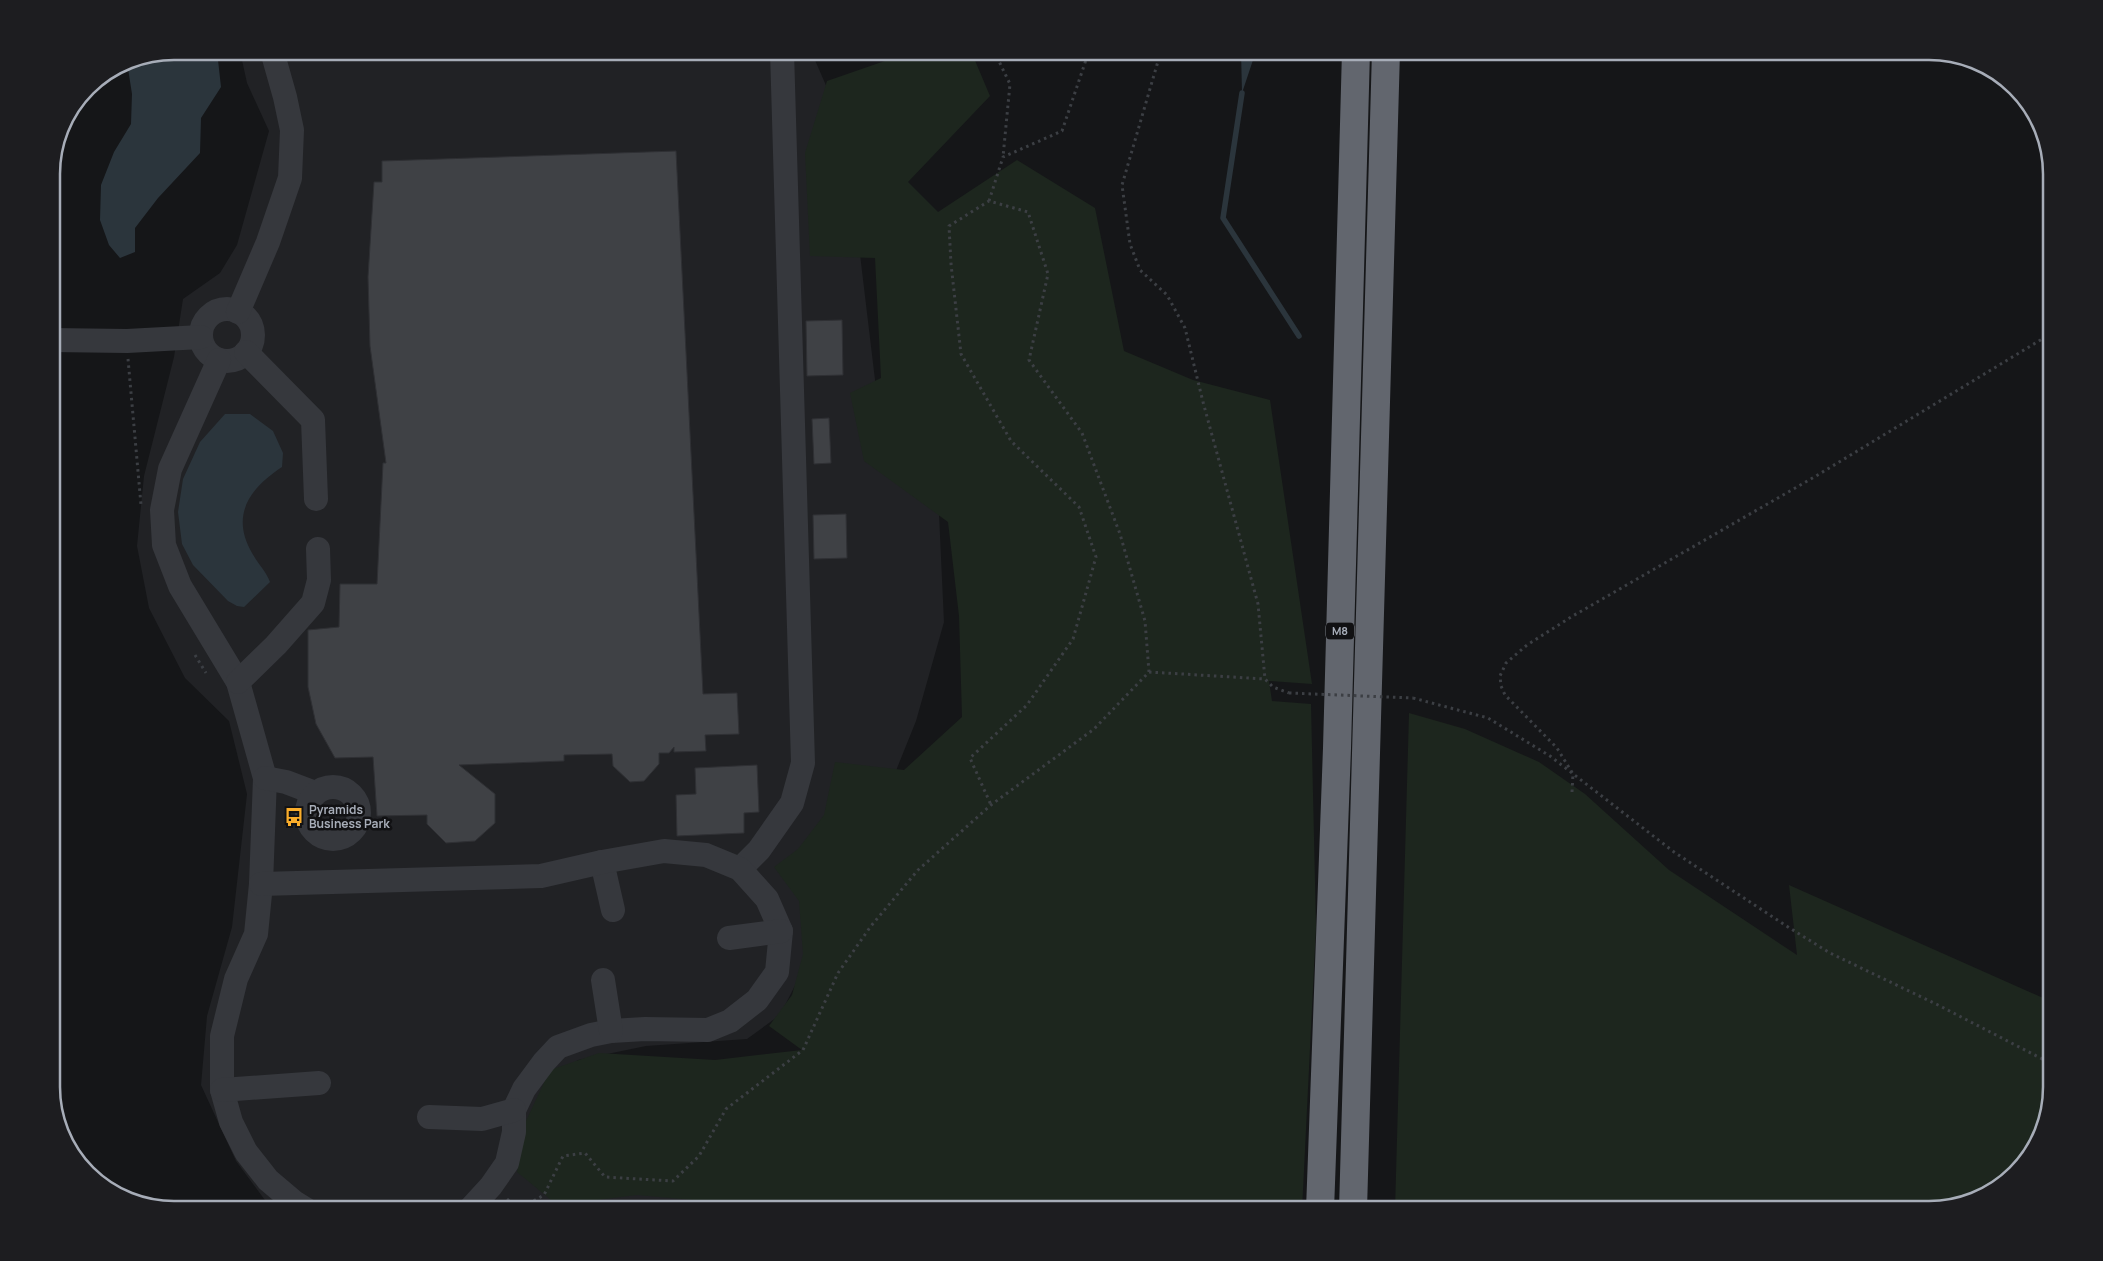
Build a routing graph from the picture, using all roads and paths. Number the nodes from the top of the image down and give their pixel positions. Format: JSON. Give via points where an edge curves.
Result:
{"nodes":[{"id":1,"x":275,"y":60,"type":"edge"},
{"id":2,"x":782,"y":60,"type":"edge"},
{"id":3,"x":998,"y":60,"type":"edge"},
{"id":4,"x":1086,"y":60,"type":"edge"},
{"id":5,"x":1158,"y":60,"type":"edge"},
{"id":6,"x":1356,"y":60,"type":"edge"},
{"id":7,"x":1386,"y":60,"type":"edge"},
{"id":8,"x":1403,"y":60,"type":"edge"},
{"id":9,"x":1003,"y":158,"type":"junction"},
{"id":10,"x":989,"y":200,"type":"junction"},
{"id":11,"x":238,"y":312,"type":"junction"},
{"id":12,"x":201,"y":338,"type":"junction"},
{"id":13,"x":2043,"y":338,"type":"edge"},
{"id":14,"x":60,"y":340,"type":"edge"},
{"id":15,"x":246,"y":352,"type":"junction"},
{"id":16,"x":219,"y":360,"type":"junction"},
{"id":17,"x":316,"y":499,"type":"dead end"},
{"id":18,"x":318,"y":549,"type":"dead end"},
{"id":19,"x":1149,"y":672,"type":"junction"},
{"id":20,"x":1265,"y":679,"type":"junction"},
{"id":21,"x":1368,"y":679,"type":"junction"},
{"id":22,"x":238,"y":682,"type":"junction"},
{"id":23,"x":1573,"y":774,"type":"junction"},
{"id":24,"x":265,"y":778,"type":"junction"},
{"id":25,"x":1572,"y":792,"type":"dead end"},
{"id":26,"x":315,"y":794,"type":"dead end"},
{"id":27,"x":991,"y":805,"type":"junction"},
{"id":28,"x":602,"y":862,"type":"junction"},
{"id":29,"x":740,"y":869,"type":"junction"},
{"id":30,"x":261,"y":884,"type":"junction"},
{"id":31,"x":613,"y":910,"type":"dead end"},
{"id":32,"x":781,"y":931,"type":"junction"},
{"id":33,"x":728,"y":938,"type":"dead end"},
{"id":34,"x":603,"y":980,"type":"dead end"},
{"id":35,"x":611,"y":1031,"type":"junction"},
{"id":36,"x":2043,"y":1059,"type":"edge"},
{"id":37,"x":319,"y":1083,"type":"dead end"},
{"id":38,"x":222,"y":1090,"type":"junction"},
{"id":39,"x":514,"y":1110,"type":"junction"},
{"id":40,"x":429,"y":1117,"type":"dead end"},
{"id":41,"x":491,"y":1186,"type":"junction"},
{"id":42,"x":293,"y":1201,"type":"edge"},
{"id":43,"x":477,"y":1201,"type":"edge"},
{"id":44,"x":509,"y":1201,"type":"edge"},
{"id":45,"x":533,"y":1201,"type":"edge"},
{"id":46,"x":1320,"y":1201,"type":"edge"},
{"id":47,"x":1353,"y":1201,"type":"edge"}],
"edges":[{"from":1,"to":11,"type":"lane","via":[[292,130],[290,178],[268,242]]},
{"from":2,"to":29,"type":"lane","via":[[804,763],[792,803],[759,850]]},
{"from":3,"to":9,"type":"path","via":[[1010,84]]},
{"from":4,"to":9,"type":"path","via":[[1062,132]]},
{"from":5,"to":20,"type":"path","via":[[1122,185],[1130,244],[1140,270],[1167,295],[1185,328],[1258,604]]},
{"from":6,"to":46,"type":"highway","number":"M8","via":[[1337,748]]},
{"from":7,"to":21,"type":"highway","number":"M8"},
{"from":8,"to":21,"type":"highway","number":"M8"},
{"from":9,"to":10,"type":"path"},
{"from":10,"to":19,"type":"path","via":[[1028,212],[1048,274],[1029,360],[1082,433],[1120,534],[1145,622]]},
{"from":10,"to":27,"type":"path","via":[[950,226],[951,264],[962,354],[1011,441],[1079,506],[1096,557],[1074,639],[1027,705],[970,758]]},
{"from":11,"to":12,"type":"lane","via":[[230,309],[216,311],[205,322]]},
{"from":11,"to":15,"type":"lane","via":[[252,328],[252,340]]},
{"from":12,"to":14,"type":"lane"},
{"from":12,"to":16,"type":"lane","via":[[211,355]]},
{"from":13,"to":23,"type":"path","via":[[1816,476],[1571,617],[1527,645],[1506,663],[1500,676],[1505,695],[1557,748]]},
{"from":15,"to":16,"type":"lane","via":[[231,360]]},
{"from":15,"to":17,"type":"lane","via":[[313,420]]},
{"from":16,"to":22,"type":"lane","via":[[170,469],[162,510],[164,544],[180,586]]},
{"from":18,"to":22,"type":"lane","via":[[319,580],[313,603]]},
{"from":19,"to":20,"type":"path"},
{"from":19,"to":27,"type":"path","via":[[1094,729]]},
{"from":20,"to":23,"type":"path","bridge":true,"via":[[1273,687],[1289,693],[1413,698],[1488,718]]},
{"from":21,"to":47,"type":"highway","number":"M8"},
{"from":22,"to":24,"type":"lane"},
{"from":23,"to":25,"type":"path"},
{"from":23,"to":36,"type":"path","via":[[1674,852],[1821,948]]},
{"from":24,"to":26,"type":"lane","via":[[286,782]]},
{"from":24,"to":30,"type":"lane"},
{"from":27,"to":45,"type":"path","via":[[918,870],[871,926],[838,973],[803,1050],[726,1109],[698,1156],[673,1181],[605,1177],[585,1153],[564,1156],[544,1195]]},
{"from":28,"to":29,"type":"lane","via":[[664,851],[706,855]]},
{"from":28,"to":30,"type":"lane","via":[[541,876]]},
{"from":28,"to":31,"type":"lane"},
{"from":29,"to":32,"type":"lane","via":[[767,898]]},
{"from":30,"to":38,"type":"lane","via":[[256,934],[236,980],[222,1036]]},
{"from":32,"to":33,"type":"lane"},
{"from":32,"to":35,"type":"lane","via":[[777,972],[757,1000],[730,1021],[708,1030]]},
{"from":34,"to":35,"type":"lane"},
{"from":35,"to":39,"type":"lane","via":[[558,1047],[524,1089]]},
{"from":37,"to":38,"type":"lane"},
{"from":38,"to":42,"type":"lane","via":[[231,1122],[246,1152],[268,1180]]},
{"from":39,"to":40,"type":"lane","via":[[482,1119]]},
{"from":39,"to":41,"type":"lane","via":[[514,1132],[507,1163]]},
{"from":41,"to":43,"type":"lane"},
{"from":41,"to":44,"type":"path"}]}
